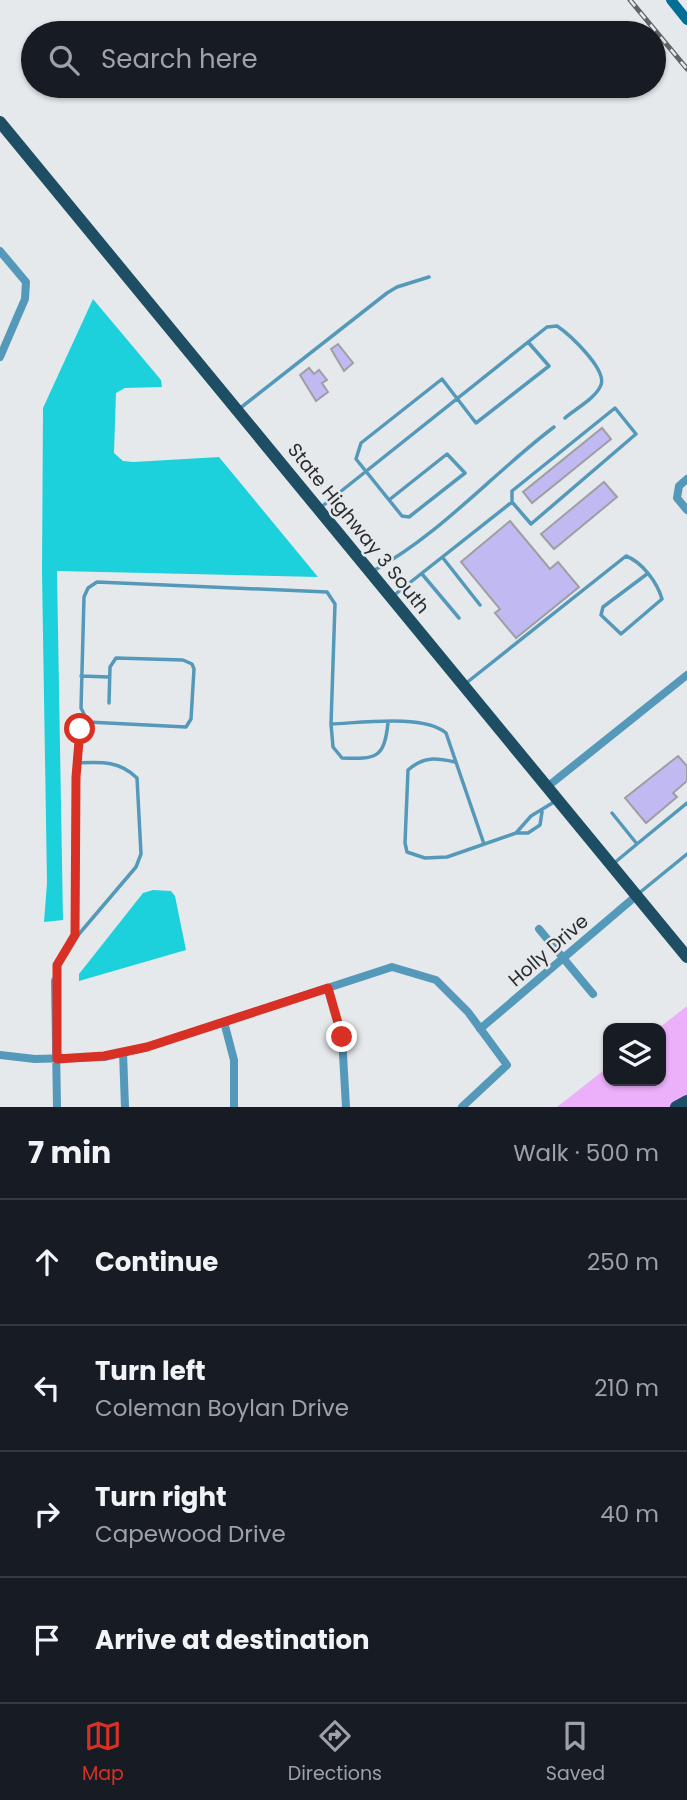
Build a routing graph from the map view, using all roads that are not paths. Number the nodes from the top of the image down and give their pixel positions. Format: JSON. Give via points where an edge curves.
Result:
{"nodes":[{"id":1,"x":671,"y":0,"type":"edge"},
{"id":2,"x":687,"y":20,"type":"edge"},
{"id":3,"x":0,"y":122,"type":"edge"},
{"id":4,"x":0,"y":251,"type":"edge"},
{"id":5,"x":429,"y":277,"type":"dead end"},
{"id":6,"x":528,"y":342,"type":"junction"},
{"id":7,"x":0,"y":357,"type":"edge"},
{"id":8,"x":457,"y":399,"type":"junction"},
{"id":9,"x":237,"y":411,"type":"junction"},
{"id":10,"x":565,"y":418,"type":"dead end"},
{"id":11,"x":554,"y":427,"type":"dead end"},
{"id":12,"x":366,"y":472,"type":"junction"},
{"id":13,"x":687,"y":480,"type":"edge"},
{"id":14,"x":389,"y":500,"type":"junction"},
{"id":15,"x":512,"y":502,"type":"junction"},
{"id":16,"x":319,"y":510,"type":"junction"},
{"id":17,"x":687,"y":510,"type":"edge"},
{"id":18,"x":443,"y":558,"type":"junction"},
{"id":19,"x":370,"y":572,"type":"junction"},
{"id":20,"x":422,"y":574,"type":"junction"},
{"id":21,"x":648,"y":574,"type":"junction"},
{"id":22,"x":391,"y":598,"type":"junction"},
{"id":23,"x":480,"y":605,"type":"dead end"},
{"id":24,"x":459,"y":618,"type":"dead end"},
{"id":25,"x":687,"y":675,"type":"edge"},
{"id":26,"x":82,"y":676,"type":"junction"},
{"id":27,"x":109,"y":677,"type":"junction"},
{"id":28,"x":464,"y":686,"type":"junction"},
{"id":29,"x":109,"y":703,"type":"dead end"},
{"id":30,"x":88,"y":722,"type":"junction"},
{"id":31,"x":388,"y":723,"type":"junction"},
{"id":32,"x":331,"y":724,"type":"junction"},
{"id":33,"x":456,"y":762,"type":"junction"},
{"id":34,"x":77,"y":763,"type":"junction"},
{"id":35,"x":547,"y":788,"type":"junction"},
{"id":36,"x":557,"y":800,"type":"junction"},
{"id":37,"x":687,"y":803,"type":"edge"},
{"id":38,"x":542,"y":812,"type":"junction"},
{"id":39,"x":612,"y":813,"type":"dead end"},
{"id":40,"x":516,"y":833,"type":"junction"},
{"id":41,"x":484,"y":844,"type":"junction"},
{"id":42,"x":637,"y":844,"type":"junction"},
{"id":43,"x":687,"y":854,"type":"edge"},
{"id":44,"x":611,"y":865,"type":"junction"},
{"id":45,"x":636,"y":896,"type":"junction"},
{"id":46,"x":539,"y":929,"type":"dead end"},
{"id":47,"x":75,"y":935,"type":"junction"},
{"id":48,"x":687,"y":957,"type":"edge"},
{"id":49,"x":564,"y":958,"type":"junction"},
{"id":50,"x":55,"y":981,"type":"joint"},
{"id":51,"x":328,"y":988,"type":"junction"},
{"id":52,"x":593,"y":995,"type":"dead end"},
{"id":53,"x":224,"y":1022,"type":"junction"},
{"id":54,"x":481,"y":1029,"type":"junction"},
{"id":55,"x":124,"y":1052,"type":"junction"},
{"id":56,"x":0,"y":1055,"type":"edge"},
{"id":57,"x":57,"y":1059,"type":"junction"},
{"id":58,"x":687,"y":1101,"type":"edge"},
{"id":59,"x":57,"y":1107,"type":"edge"},
{"id":60,"x":125,"y":1107,"type":"edge"},
{"id":61,"x":234,"y":1107,"type":"edge"},
{"id":62,"x":346,"y":1107,"type":"edge"},
{"id":63,"x":462,"y":1107,"type":"edge"},
{"id":64,"x":676,"y":1107,"type":"edge"}],
"edges":[{"from":1,"to":2,"type":"street"},
{"from":3,"to":9,"type":"main road","name":"State Highway 3 South"},
{"from":4,"to":7,"type":"street","via":[[26,282],[25,299]]},
{"from":5,"to":9,"type":"lane","via":[[387,293]]},
{"from":6,"to":8,"type":"lane"},
{"from":6,"to":8,"type":"lane","via":[[548,366],[476,423]]},
{"from":6,"to":10,"type":"lane","via":[[547,327],[556,326],[597,366],[601,384]]},
{"from":8,"to":12,"type":"lane"},
{"from":8,"to":12,"type":"lane","via":[[442,379],[371,435],[357,450],[356,459]]},
{"from":9,"to":16,"type":"main road","name":"State Highway 3 South"},
{"from":11,"to":19,"type":"lane","via":[[508,462],[484,491],[414,546]]},
{"from":12,"to":14,"type":"lane"},
{"from":12,"to":16,"type":"lane"},
{"from":13,"to":17,"type":"street","via":[[679,486],[677,498]]},
{"from":14,"to":14,"type":"lane","via":[[402,516],[409,517],[465,473],[447,454]]},
{"from":15,"to":15,"type":"lane","via":[[531,523],[636,435],[615,408],[512,491]]},
{"from":15,"to":18,"type":"lane"},
{"from":16,"to":19,"type":"main road","name":"State Highway 3 South"},
{"from":18,"to":20,"type":"lane"},
{"from":18,"to":23,"type":"lane"},
{"from":19,"to":22,"type":"main road","name":"State Highway 3 South"},
{"from":20,"to":22,"type":"lane"},
{"from":20,"to":24,"type":"lane"},
{"from":21,"to":21,"type":"lane","via":[[662,599],[621,634],[615,631],[601,615],[603,607]]},
{"from":21,"to":28,"type":"lane","via":[[637,560],[626,556]]},
{"from":22,"to":28,"type":"main road","name":"State Highway 3 South"},
{"from":25,"to":35,"type":"street"},
{"from":26,"to":27,"type":"lane"},
{"from":26,"to":30,"type":"lane","via":[[81,708]]},
{"from":26,"to":32,"type":"lane","via":[[84,597],[97,582],[327,592],[335,604]]},
{"from":27,"to":29,"type":"lane"},
{"from":27,"to":30,"type":"lane","via":[[116,658],[187,660],[194,669],[190,724]]},
{"from":28,"to":35,"type":"main road","name":"State Highway 3 South"},
{"from":30,"to":34,"type":"lane","via":[[80,729]]},
{"from":31,"to":32,"type":"lane"},
{"from":31,"to":32,"type":"lane","via":[[385,746],[378,755],[364,759],[342,758],[333,747]]},
{"from":31,"to":33,"type":"lane","via":[[440,728]]},
{"from":33,"to":41,"type":"lane"},
{"from":33,"to":41,"type":"lane","via":[[429,759],[408,770],[407,852],[436,858]]},
{"from":34,"to":47,"type":"lane"},
{"from":34,"to":47,"type":"lane","via":[[108,762],[128,769],[136,778],[141,854],[117,892]]},
{"from":35,"to":36,"type":"main road","name":"State Highway 3 South"},
{"from":36,"to":38,"type":"lane"},
{"from":36,"to":44,"type":"main road","name":"State Highway 3 South"},
{"from":37,"to":42,"type":"lane"},
{"from":38,"to":40,"type":"lane","via":[[531,816]]},
{"from":38,"to":40,"type":"lane","via":[[540,825],[528,833]]},
{"from":39,"to":42,"type":"lane"},
{"from":40,"to":41,"type":"lane"},
{"from":42,"to":44,"type":"lane"},
{"from":43,"to":45,"type":"lane"},
{"from":44,"to":45,"type":"main road","name":"State Highway 3 South"},
{"from":45,"to":48,"type":"main road","name":"State Highway 3 South"},
{"from":45,"to":49,"type":"street","name":"Holly Drive"},
{"from":46,"to":49,"type":"street"},
{"from":47,"to":50,"type":"lane","via":[[62,954]]},
{"from":49,"to":52,"type":"street"},
{"from":49,"to":54,"type":"street","name":"Holly Drive"},
{"from":50,"to":57,"type":"street"},
{"from":51,"to":53,"type":"street"},
{"from":51,"to":54,"type":"street","via":[[392,967],[412,972],[436,980]]},
{"from":51,"to":62,"type":"street","via":[[342,1037]]},
{"from":53,"to":55,"type":"street"},
{"from":53,"to":61,"type":"street","via":[[234,1060]]},
{"from":54,"to":63,"type":"street","via":[[506,1065]]},
{"from":55,"to":57,"type":"street"},
{"from":55,"to":60,"type":"street"},
{"from":56,"to":57,"type":"street"},
{"from":57,"to":59,"type":"street"},
{"from":58,"to":64,"type":"main road"}]}
